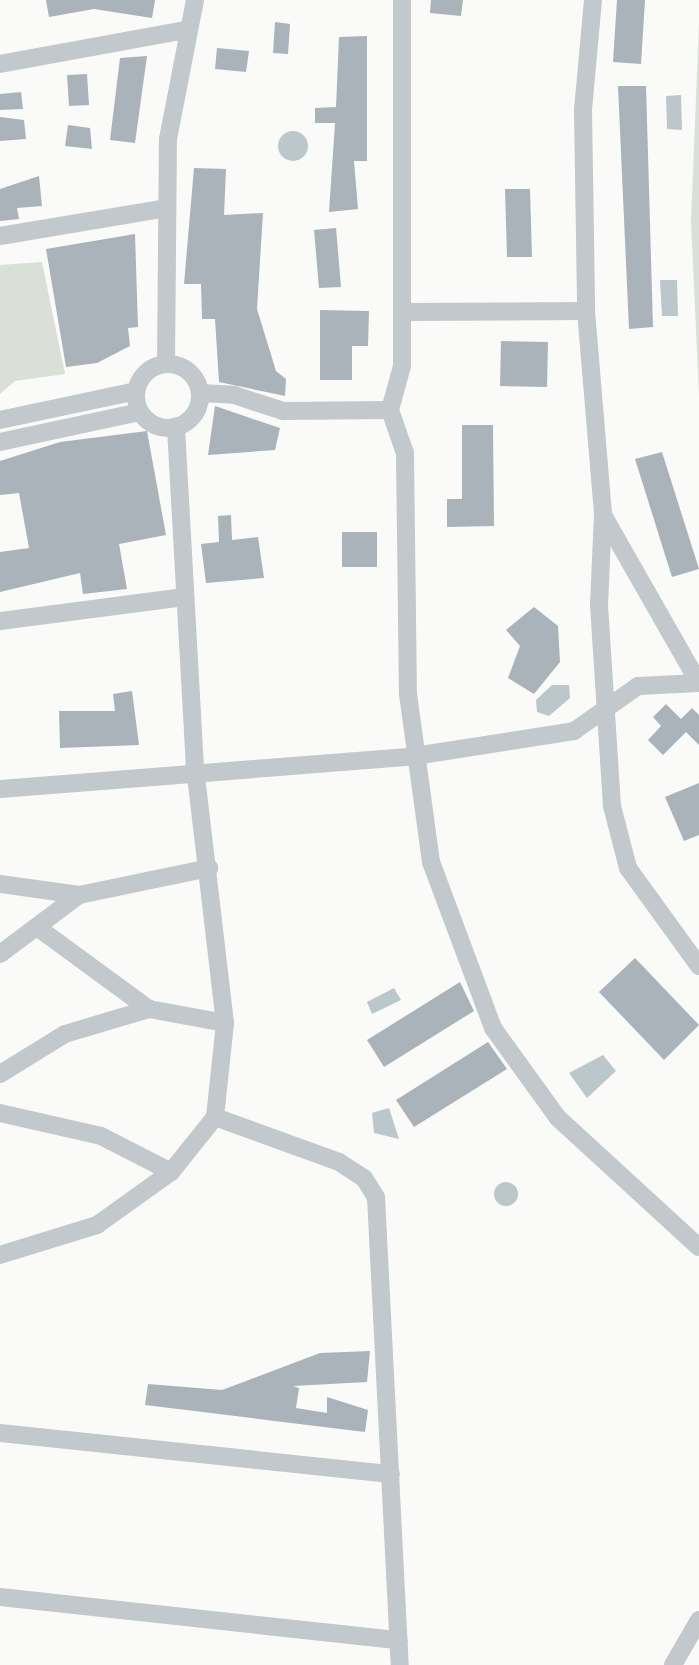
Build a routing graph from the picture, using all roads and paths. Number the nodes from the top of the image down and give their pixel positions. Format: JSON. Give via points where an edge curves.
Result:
{"nodes":[{"id":1,"x":195,"y":0,"type":"edge"},
{"id":2,"x":402,"y":0,"type":"edge"},
{"id":3,"x":593,"y":0,"type":"edge"},
{"id":4,"x":185,"y":30,"type":"junction"},
{"id":5,"x":0,"y":64,"type":"edge"},
{"id":6,"x":167,"y":208,"type":"junction"},
{"id":7,"x":0,"y":236,"type":"edge"},
{"id":8,"x":586,"y":311,"type":"junction"},
{"id":9,"x":402,"y":312,"type":"junction"},
{"id":10,"x":166,"y":364,"type":"junction"},
{"id":11,"x":136,"y":391,"type":"junction"},
{"id":12,"x":200,"y":393,"type":"junction"},
{"id":13,"x":390,"y":410,"type":"junction"},
{"id":14,"x":140,"y":412,"type":"junction"},
{"id":15,"x":0,"y":420,"type":"edge"},
{"id":16,"x":176,"y":427,"type":"junction"},
{"id":17,"x":0,"y":442,"type":"edge"},
{"id":18,"x":603,"y":514,"type":"junction"},
{"id":19,"x":184,"y":597,"type":"junction"},
{"id":20,"x":0,"y":621,"type":"edge"},
{"id":21,"x":602,"y":707,"type":"junction"},
{"id":22,"x":415,"y":756,"type":"junction"},
{"id":23,"x":195,"y":768,"type":"junction"},
{"id":24,"x":0,"y":789,"type":"edge"},
{"id":25,"x":209,"y":868,"type":"junction"},
{"id":26,"x":0,"y":884,"type":"edge"},
{"id":27,"x":79,"y":895,"type":"junction"},
{"id":28,"x":41,"y":930,"type":"junction"},
{"id":29,"x":0,"y":954,"type":"edge"},
{"id":30,"x":699,"y":966,"type":"edge"},
{"id":31,"x":149,"y":1009,"type":"junction"},
{"id":32,"x":225,"y":1023,"type":"junction"},
{"id":33,"x":0,"y":1074,"type":"edge"},
{"id":34,"x":0,"y":1113,"type":"edge"},
{"id":35,"x":215,"y":1117,"type":"junction"},
{"id":36,"x":171,"y":1172,"type":"junction"},
{"id":37,"x":699,"y":1247,"type":"edge"},
{"id":38,"x":0,"y":1255,"type":"edge"},
{"id":39,"x":0,"y":1433,"type":"edge"},
{"id":40,"x":391,"y":1474,"type":"junction"},
{"id":41,"x":0,"y":1597,"type":"edge"},
{"id":42,"x":699,"y":1620,"type":"edge"},
{"id":43,"x":399,"y":1640,"type":"junction"},
{"id":44,"x":400,"y":1665,"type":"edge"},
{"id":45,"x":673,"y":1665,"type":"edge"}],
"edges":[{"from":1,"to":4,"type":"street"},
{"from":2,"to":9,"type":"street"},
{"from":3,"to":8,"type":"street","via":[[583,110]]},
{"from":4,"to":5,"type":"street"},
{"from":4,"to":6,"type":"street","via":[[168,139]]},
{"from":6,"to":7,"type":"street"},
{"from":6,"to":10,"type":"street"},
{"from":8,"to":9,"type":"street"},
{"from":8,"to":18,"type":"street"},
{"from":9,"to":13,"type":"street","via":[[402,366]]},
{"from":10,"to":11,"type":"street","via":[[152,368]]},
{"from":10,"to":12,"type":"street","via":[[189,372]]},
{"from":11,"to":14,"type":"street"},
{"from":11,"to":15,"type":"street"},
{"from":12,"to":13,"type":"street","via":[[234,395],[283,411]]},
{"from":12,"to":16,"type":"street","via":[[194,414]]},
{"from":13,"to":22,"type":"street","via":[[405,453],[402,570]]},
{"from":14,"to":16,"type":"street","via":[[149,422]]},
{"from":14,"to":17,"type":"street"},
{"from":16,"to":19,"type":"street"},
{"from":18,"to":21,"type":"street"},
{"from":18,"to":21,"type":"street","via":[[699,683],[638,686]]},
{"from":19,"to":20,"type":"street"},
{"from":19,"to":23,"type":"street"},
{"from":21,"to":22,"type":"street","via":[[574,731]]},
{"from":21,"to":30,"type":"street","via":[[612,806],[628,868]]},
{"from":22,"to":23,"type":"street"},
{"from":22,"to":37,"type":"street","via":[[431,862],[493,1028],[558,1118]]},
{"from":23,"to":24,"type":"street"},
{"from":23,"to":25,"type":"street"},
{"from":25,"to":27,"type":"street"},
{"from":25,"to":32,"type":"street"},
{"from":26,"to":27,"type":"street"},
{"from":27,"to":28,"type":"street"},
{"from":28,"to":29,"type":"street"},
{"from":28,"to":31,"type":"street"},
{"from":31,"to":32,"type":"street"},
{"from":31,"to":33,"type":"street","via":[[65,1034]]},
{"from":32,"to":35,"type":"street"},
{"from":34,"to":36,"type":"street","via":[[101,1136]]},
{"from":35,"to":36,"type":"street"},
{"from":35,"to":40,"type":"street","via":[[339,1162],[364,1178],[376,1197]]},
{"from":36,"to":38,"type":"street","via":[[97,1225]]},
{"from":39,"to":40,"type":"street"},
{"from":40,"to":43,"type":"street"},
{"from":41,"to":43,"type":"street"},
{"from":42,"to":45,"type":"street"},
{"from":43,"to":44,"type":"street"}]}
